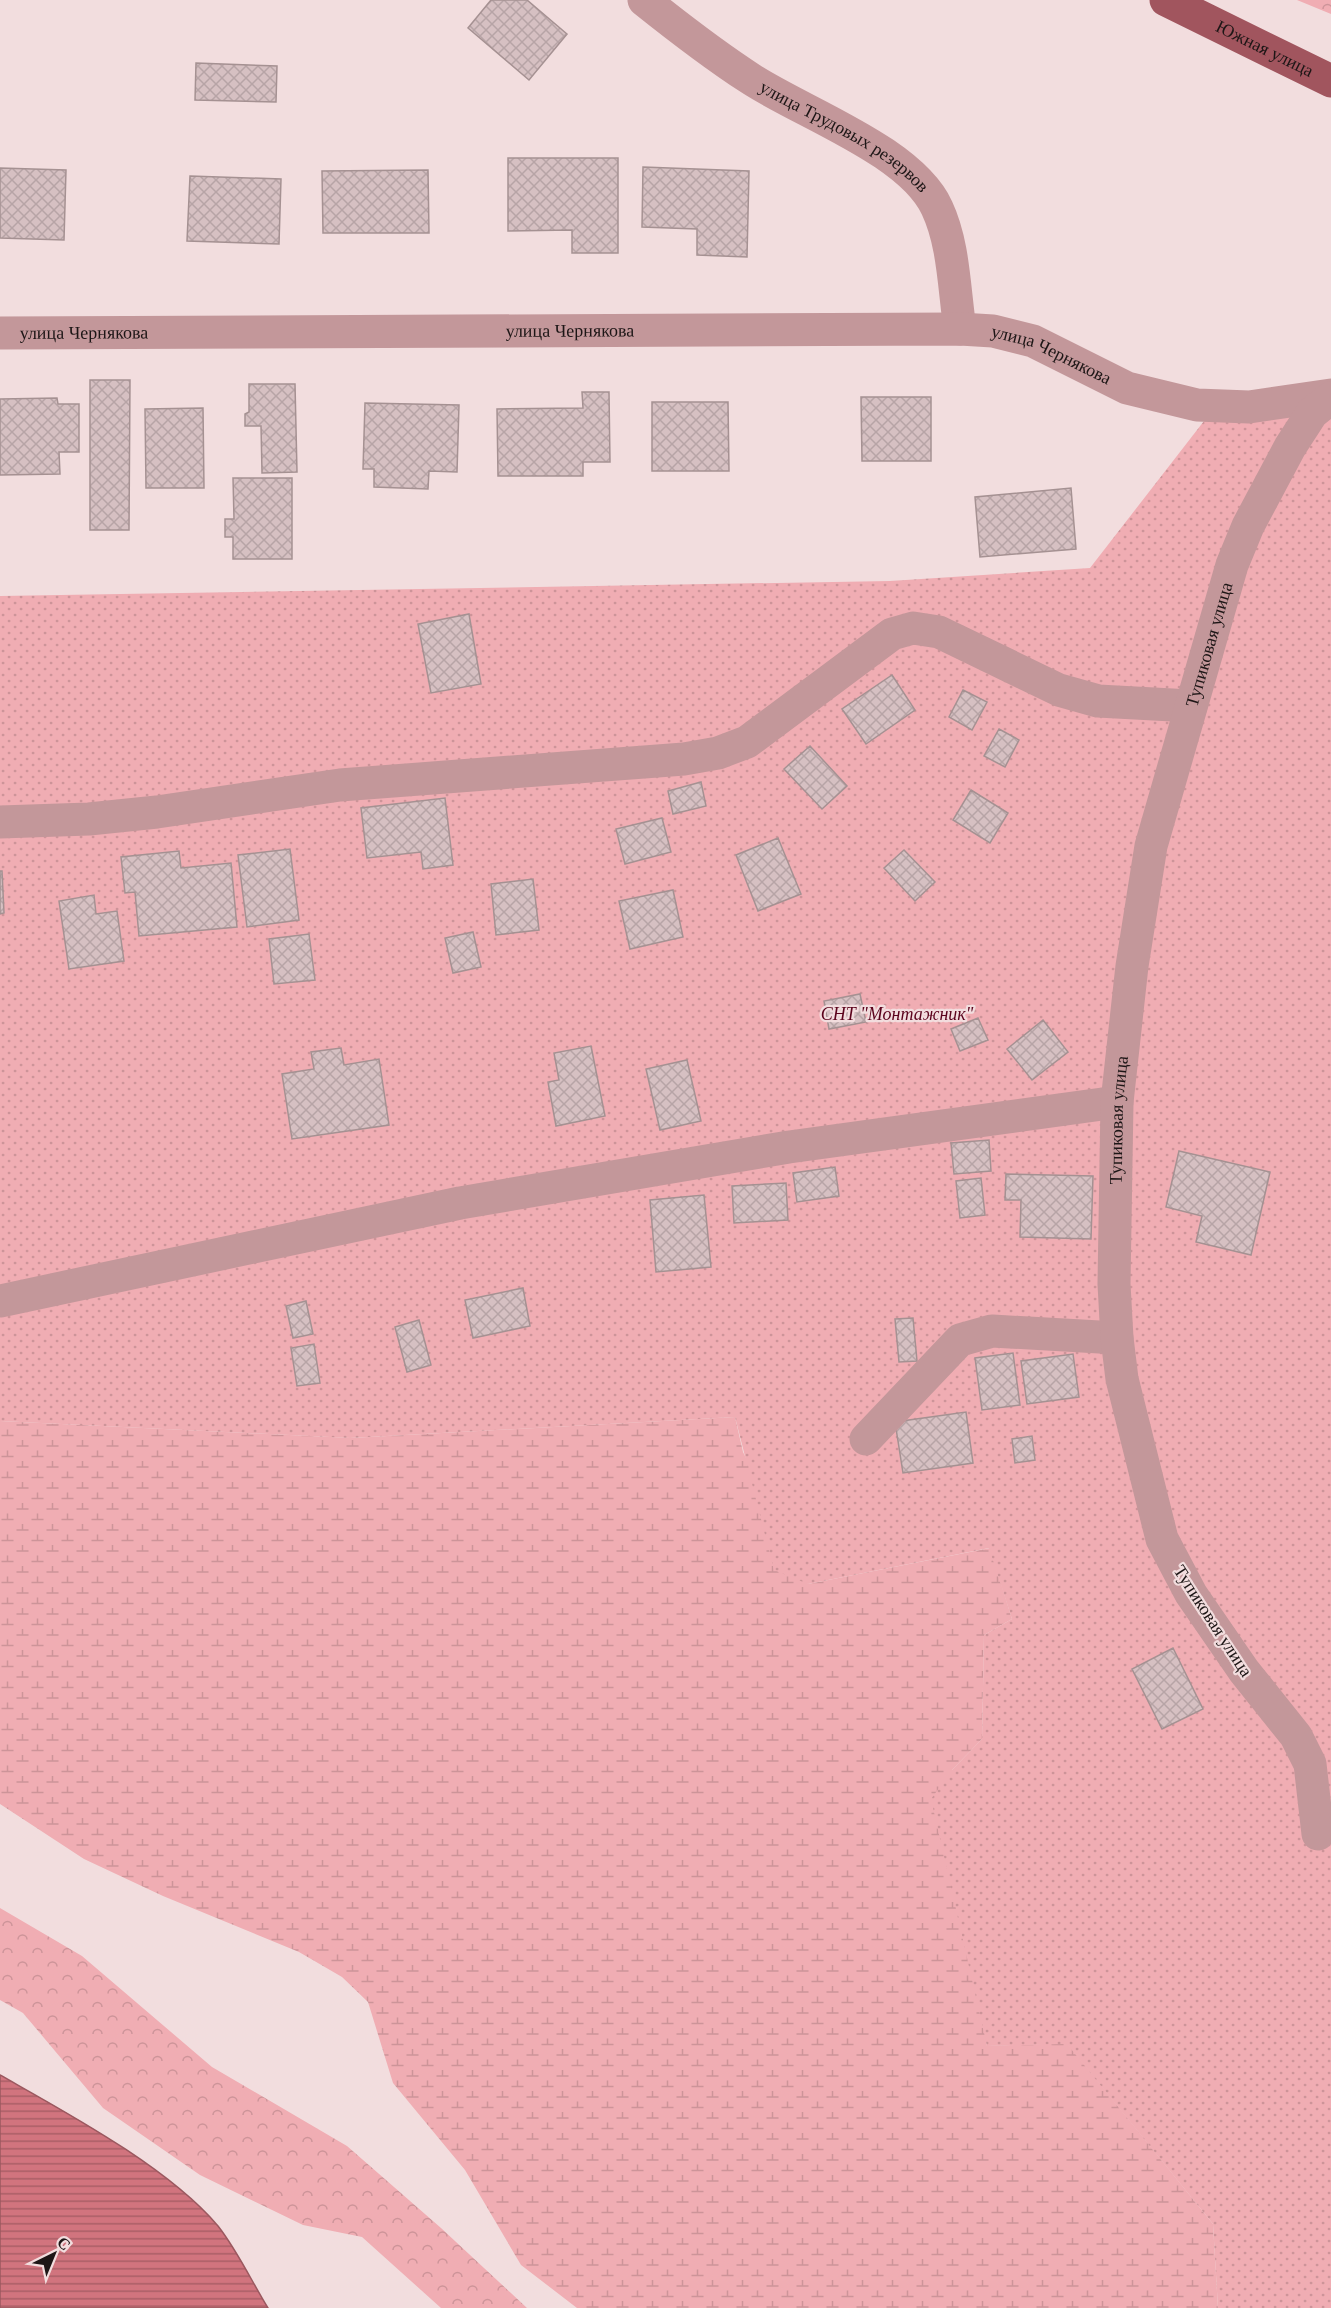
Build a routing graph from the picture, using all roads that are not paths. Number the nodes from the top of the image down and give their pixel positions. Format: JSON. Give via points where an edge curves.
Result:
{"nodes":[{"id":1,"x":644,"y":0,"type":"edge"},
{"id":2,"x":1166,"y":0,"type":"edge"},
{"id":3,"x":1331,"y":81,"type":"edge"},
{"id":4,"x":960,"y":329,"type":"junction"},
{"id":5,"x":0,"y":333,"type":"edge"},
{"id":6,"x":1331,"y":396,"type":"edge"},
{"id":7,"x":1191,"y":706,"type":"junction"},
{"id":8,"x":0,"y":822,"type":"edge"},
{"id":9,"x":1117,"y":1102,"type":"junction"},
{"id":10,"x":0,"y":1301,"type":"edge"},
{"id":11,"x":1117,"y":1338,"type":"junction"},
{"id":12,"x":866,"y":1439,"type":"dead end"},
{"id":13,"x":1318,"y":1834,"type":"dead end"}],
"edges":[{"from":1,"to":4,"type":"street","name":"улица Трудовых резервов","via":[[753,81],[892,159],[920,181],[937,207],[948,241]]},
{"from":2,"to":3,"type":"main road","name":"Южная улица"},
{"from":4,"to":5,"type":"street","name":"улица Чернякова"},
{"from":4,"to":6,"type":"street","name":"улица Чернякова","via":[[993,331],[1033,341],[1127,388],[1197,405],[1239,407]]},
{"from":6,"to":7,"type":"street","name":"Тупиковая улица","via":[[1306,422],[1248,526],[1232,565]]},
{"from":7,"to":8,"type":"street","via":[[1098,701],[1059,690],[939,632],[913,628],[892,634],[747,742],[718,753],[684,759],[340,785],[89,819]]},
{"from":7,"to":9,"type":"street","name":"Тупиковая улица","via":[[1151,846],[1132,966]]},
{"from":9,"to":10,"type":"street","via":[[789,1148],[460,1203]]},
{"from":9,"to":11,"type":"street","name":"Тупиковая улица"},
{"from":11,"to":12,"type":"street","via":[[992,1331],[960,1340]]},
{"from":11,"to":13,"type":"street","name":"Тупиковая улица","via":[[1125,1390],[1162,1539],[1191,1594],[1244,1671],[1296,1736],[1310,1764]]}]}
